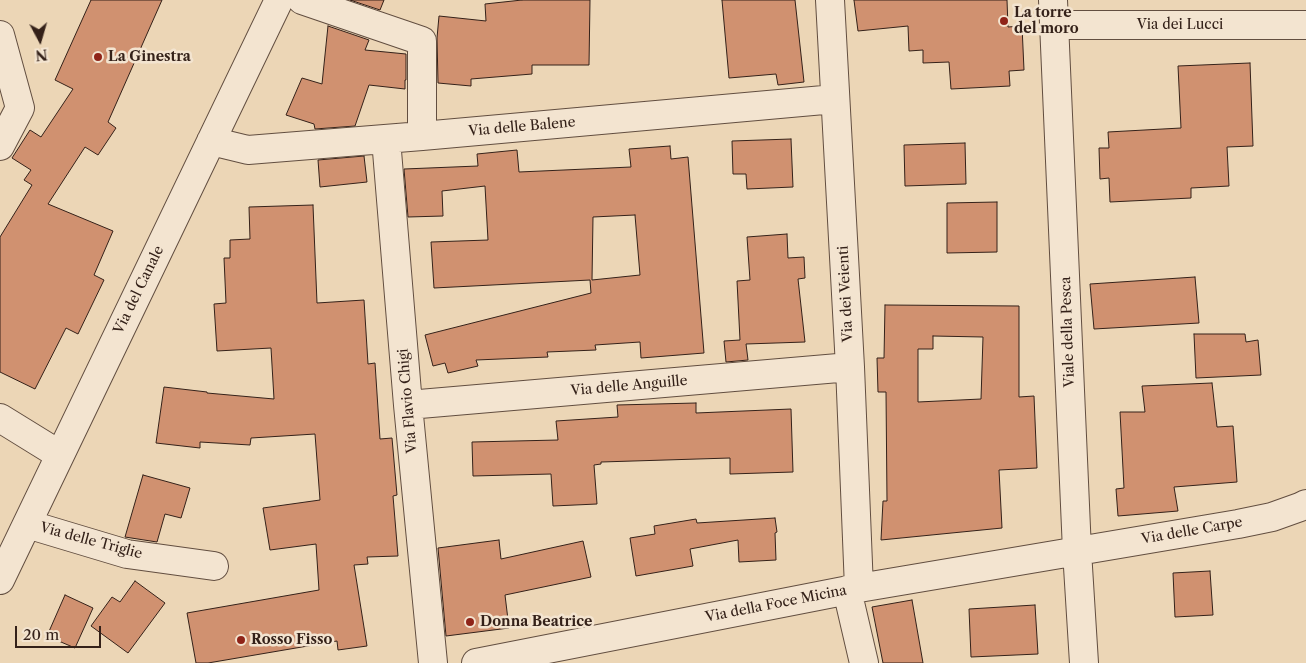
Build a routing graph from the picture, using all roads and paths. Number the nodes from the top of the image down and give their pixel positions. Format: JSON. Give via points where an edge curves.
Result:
{"nodes":[{"id":1,"x":278,"y":0,"type":"edge"},
{"id":2,"x":302,"y":0,"type":"edge"},
{"id":3,"x":830,"y":0,"type":"edge"},
{"id":4,"x":1054,"y":12,"type":"edge"},
{"id":5,"x":1306,"y":25,"type":"edge"},
{"id":6,"x":0,"y":35,"type":"edge"},
{"id":7,"x":835,"y":99,"type":"junction"},
{"id":8,"x":422,"y":136,"type":"junction"},
{"id":9,"x":386,"y":139,"type":"junction"},
{"id":10,"x":211,"y":141,"type":"junction"},
{"id":11,"x":0,"y":146,"type":"edge"},
{"id":12,"x":850,"y":367,"type":"junction"},
{"id":13,"x":408,"y":405,"type":"junction"},
{"id":14,"x":0,"y":418,"type":"edge"},
{"id":15,"x":60,"y":454,"type":"junction"},
{"id":16,"x":1306,"y":504,"type":"edge"},
{"id":17,"x":27,"y":524,"type":"junction"},
{"id":18,"x":1077,"y":551,"type":"junction"},
{"id":19,"x":214,"y":566,"type":"dead end"},
{"id":20,"x":0,"y":580,"type":"edge"},
{"id":21,"x":853,"y":589,"type":"junction"},
{"id":22,"x":433,"y":663,"type":"edge"},
{"id":23,"x":476,"y":663,"type":"edge"},
{"id":24,"x":864,"y":663,"type":"edge"},
{"id":25,"x":1084,"y":663,"type":"edge"}],
"edges":[{"from":1,"to":10,"type":"street","name":"Via del Canale"},
{"from":2,"to":8,"type":"street","via":[[422,41]]},
{"from":3,"to":7,"type":"street","name":"Via dei Veienti"},
{"from":4,"to":5,"type":"street","name":"Via dei Lucci"},
{"from":4,"to":18,"type":"street","name":"Viale della Pesca"},
{"from":6,"to":11,"type":"street","via":[[20,108]]},
{"from":7,"to":8,"type":"street","name":"Via delle Balene"},
{"from":7,"to":12,"type":"street","name":"Via dei Veienti"},
{"from":8,"to":9,"type":"street","name":"Via delle Balene"},
{"from":9,"to":10,"type":"street","name":"Via delle Balene","via":[[248,150]]},
{"from":9,"to":13,"type":"street","name":"Via Flavio Chigi"},
{"from":10,"to":15,"type":"street","name":"Via del Canale"},
{"from":12,"to":13,"type":"street","name":"Via delle Anguille"},
{"from":12,"to":21,"type":"street","name":"Via dei Veienti"},
{"from":13,"to":22,"type":"street","name":"Via Flavio Chigi"},
{"from":14,"to":15,"type":"street"},
{"from":15,"to":17,"type":"street","name":"Via del Canale"},
{"from":16,"to":18,"type":"street","name":"Via delle Carpe","via":[[1238,524]]},
{"from":17,"to":19,"type":"street","name":"Via delle Triglie","via":[[127,554]]},
{"from":17,"to":20,"type":"street","name":"Via del Canale"},
{"from":18,"to":21,"type":"street","name":"Via della Foce Micina"},
{"from":18,"to":25,"type":"street","name":"Viale della Pesca"},
{"from":21,"to":23,"type":"street","name":"Via della Foce Micina"},
{"from":21,"to":24,"type":"street","name":"Via dei Veienti"}]}
